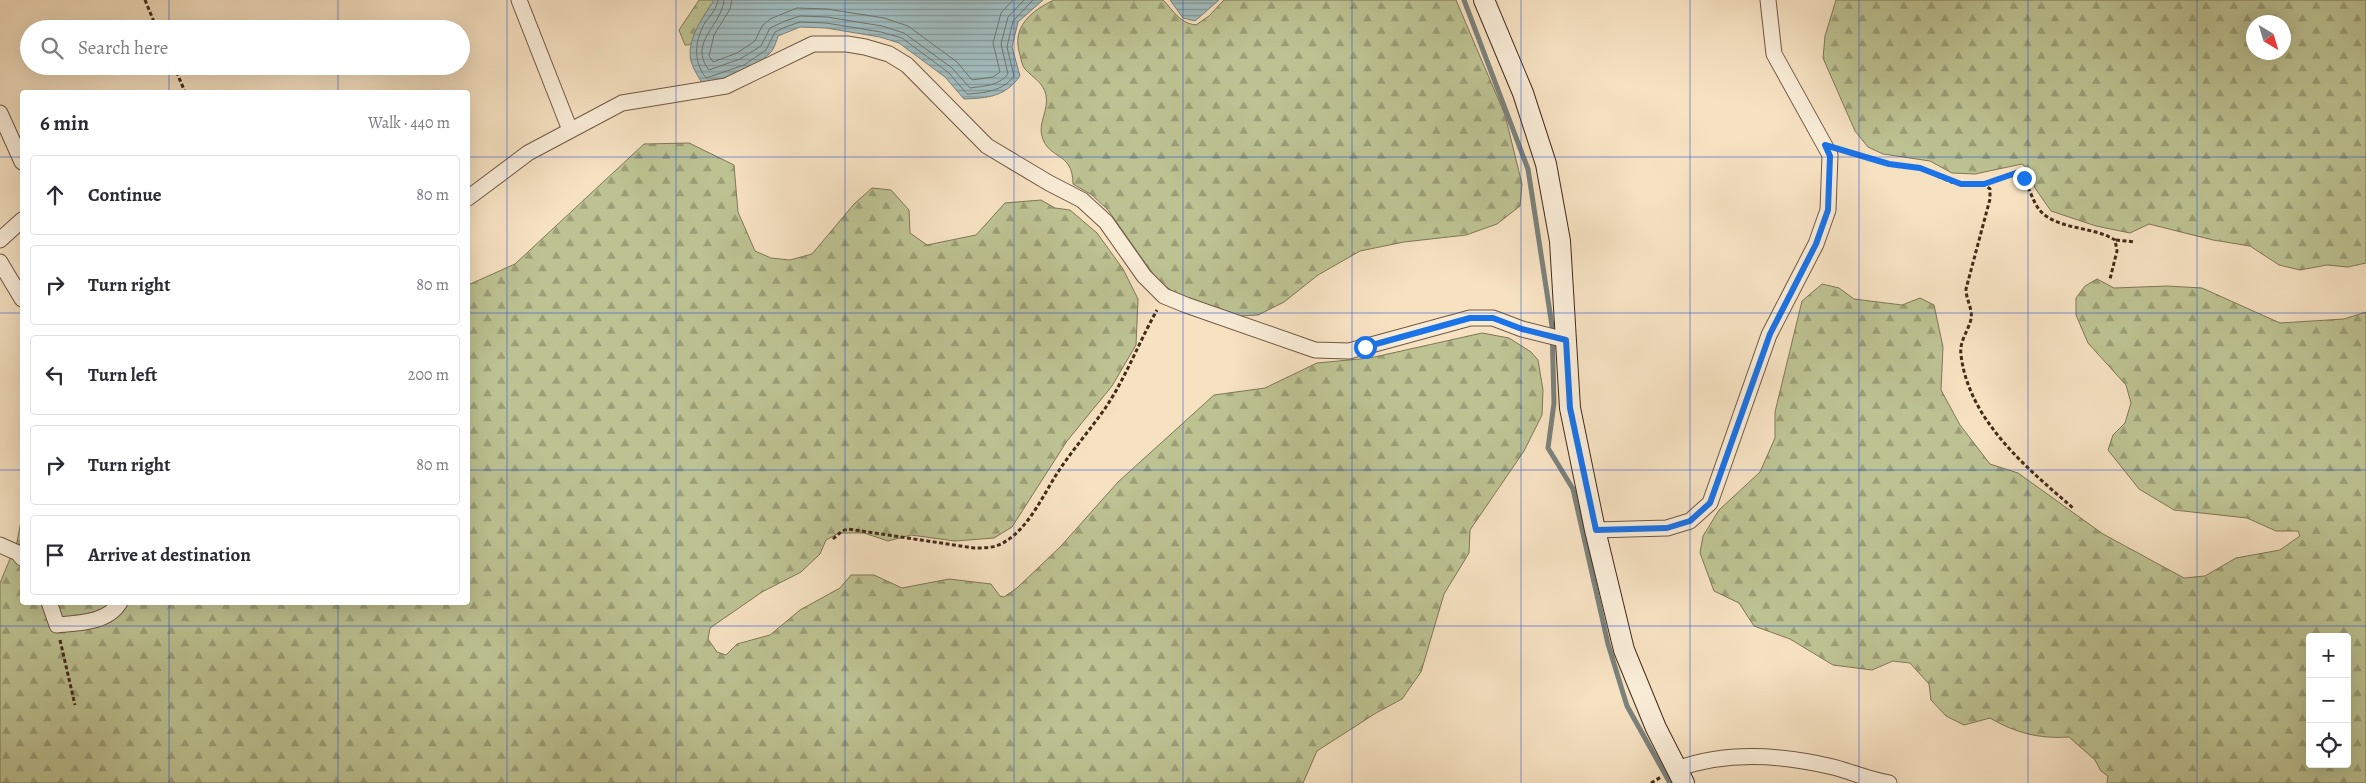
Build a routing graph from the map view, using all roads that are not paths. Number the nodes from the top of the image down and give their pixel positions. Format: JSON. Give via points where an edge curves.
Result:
{"nodes":[{"id":1,"x":519,"y":0,"type":"edge"},
{"id":2,"x":1484,"y":0,"type":"edge"},
{"id":3,"x":1768,"y":0,"type":"edge"},
{"id":4,"x":0,"y":113,"type":"edge"},
{"id":5,"x":570,"y":130,"type":"junction"},
{"id":6,"x":20,"y":158,"type":"edge"},
{"id":7,"x":470,"y":196,"type":"edge"},
{"id":8,"x":20,"y":222,"type":"edge"},
{"id":9,"x":0,"y":240,"type":"edge"},
{"id":10,"x":0,"y":262,"type":"edge"},
{"id":11,"x":20,"y":296,"type":"edge"},
{"id":12,"x":1556,"y":337,"type":"junction"},
{"id":13,"x":1596,"y":530,"type":"junction"},
{"id":14,"x":0,"y":545,"type":"edge"},
{"id":15,"x":20,"y":556,"type":"edge"},
{"id":16,"x":50,"y":605,"type":"edge"},
{"id":17,"x":118,"y":605,"type":"edge"},
{"id":18,"x":1674,"y":777,"type":"edge"},
{"id":19,"x":1889,"y":783,"type":"edge"}],
"edges":[{"from":1,"to":5,"type":"street"},
{"from":2,"to":12,"type":"street","via":[[1523,93],[1546,164],[1560,240]]},
{"from":3,"to":13,"type":"street","via":[[1774,54],[1830,156],[1828,210],[1816,244],[1770,334],[1710,503],[1690,521],[1667,528]]},
{"from":4,"to":6,"type":"street"},
{"from":5,"to":7,"type":"street","via":[[528,153]]},
{"from":5,"to":12,"type":"street","via":[[622,103],[726,86],[814,44],[865,46],[889,54],[907,65],[987,146],[1082,200],[1106,222],[1144,276],[1164,296],[1315,350],[1349,351],[1470,318],[1493,318]]},
{"from":8,"to":9,"type":"street"},
{"from":10,"to":11,"type":"street"},
{"from":12,"to":13,"type":"street"},
{"from":13,"to":18,"type":"street","via":[[1624,650]]},
{"from":14,"to":15,"type":"street"},
{"from":16,"to":17,"type":"street","via":[[57,625],[102,618]]},
{"from":18,"to":19,"type":"street","via":[[1690,764],[1749,756],[1833,767]]}]}
